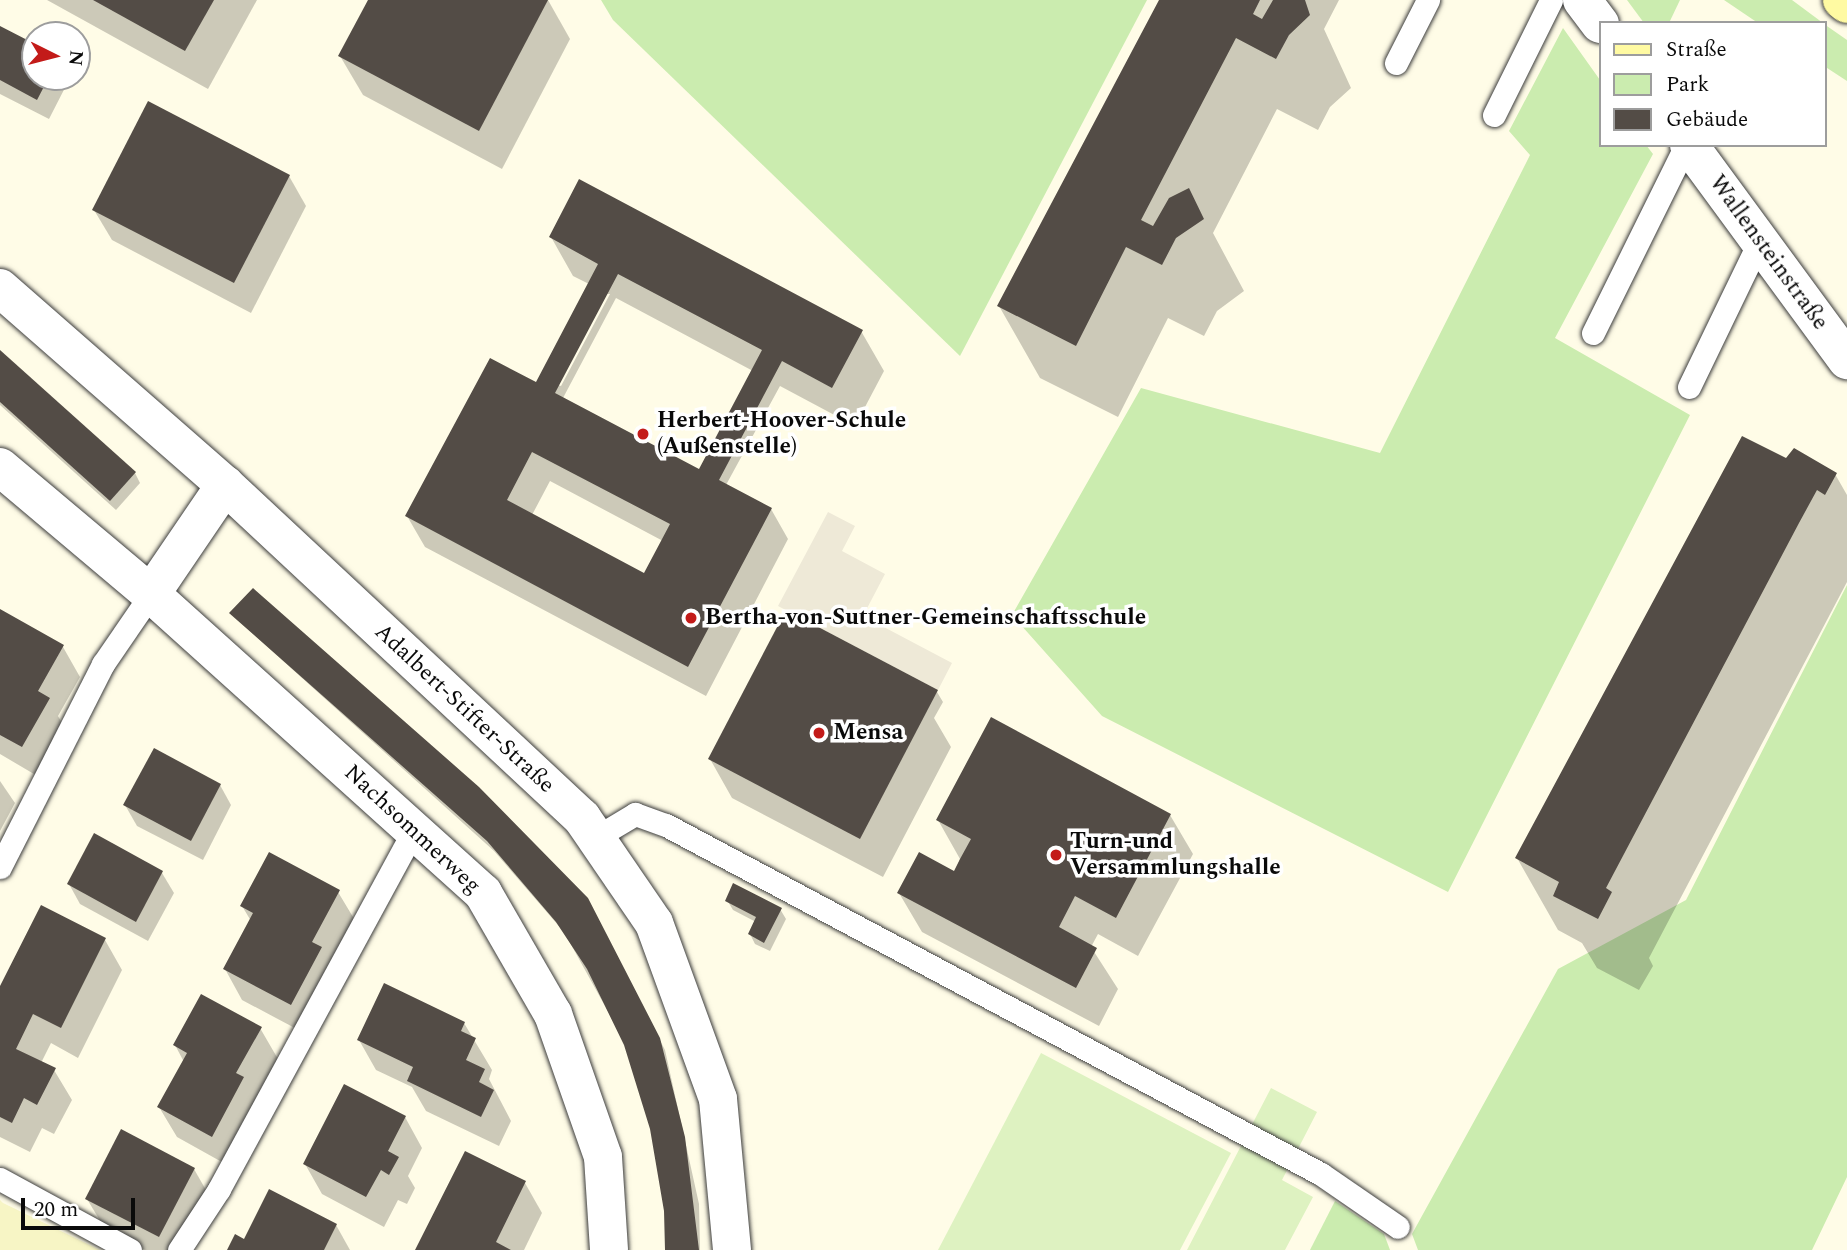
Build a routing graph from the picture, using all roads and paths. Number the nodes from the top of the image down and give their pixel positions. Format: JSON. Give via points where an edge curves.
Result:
{"nodes":[{"id":1,"x":1428,"y":0,"type":"edge"},
{"id":2,"x":1550,"y":0,"type":"edge"},
{"id":3,"x":1583,"y":0,"type":"edge"},
{"id":4,"x":1842,"y":0,"type":"edge"},
{"id":5,"x":1847,"y":4,"type":"edge"},
{"id":6,"x":1598,"y":21,"type":"edge"},
{"id":7,"x":1396,"y":63,"type":"dead end"},
{"id":8,"x":1494,"y":115,"type":"dead end"},
{"id":9,"x":1687,"y":147,"type":"edge"},
{"id":10,"x":1689,"y":147,"type":"edge"},
{"id":11,"x":1759,"y":242,"type":"junction"},
{"id":12,"x":0,"y":288,"type":"edge"},
{"id":13,"x":1593,"y":333,"type":"dead end"},
{"id":14,"x":1847,"y":360,"type":"edge"},
{"id":15,"x":1689,"y":387,"type":"dead end"},
{"id":16,"x":0,"y":467,"type":"edge"},
{"id":17,"x":225,"y":485,"type":"junction"},
{"id":18,"x":151,"y":594,"type":"junction"},
{"id":19,"x":414,"y":830,"type":"junction"},
{"id":20,"x":596,"y":838,"type":"junction"},
{"id":21,"x":0,"y":867,"type":"edge"},
{"id":22,"x":0,"y":1179,"type":"edge"},
{"id":23,"x":1398,"y":1227,"type":"dead end"},
{"id":24,"x":130,"y":1250,"type":"edge"},
{"id":25,"x":179,"y":1250,"type":"edge"},
{"id":26,"x":609,"y":1250,"type":"edge"},
{"id":27,"x":732,"y":1250,"type":"edge"}],
"edges":[{"from":1,"to":7,"type":"lane"},
{"from":2,"to":8,"type":"lane"},
{"from":3,"to":6,"type":"street"},
{"from":4,"to":5,"type":"main road"},
{"from":9,"to":13,"type":"lane"},
{"from":10,"to":11,"type":"street","name":"Wallensteinstraße"},
{"from":11,"to":14,"type":"street","name":"Wallensteinstraße"},
{"from":11,"to":15,"type":"lane"},
{"from":12,"to":17,"type":"street","name":"Adalbert-Stifter-Straße"},
{"from":16,"to":18,"type":"street","name":"Nachsommerweg"},
{"from":17,"to":18,"type":"street"},
{"from":17,"to":20,"type":"street","name":"Adalbert-Stifter-Straße","via":[[582,818]]},
{"from":18,"to":19,"type":"street","name":"Nachsommerweg"},
{"from":18,"to":21,"type":"lane","via":[[103,664]]},
{"from":19,"to":25,"type":"lane","via":[[219,1189]]},
{"from":19,"to":26,"type":"street","name":"Nachsommerweg","via":[[483,893],[553,1014],[603,1157]]},
{"from":20,"to":23,"type":"lane","via":[[635,814],[666,825],[1321,1174]]},
{"from":20,"to":27,"type":"street","name":"Adalbert-Stifter-Straße","via":[[654,923],[718,1099]]},
{"from":22,"to":24,"type":"lane"}]}
